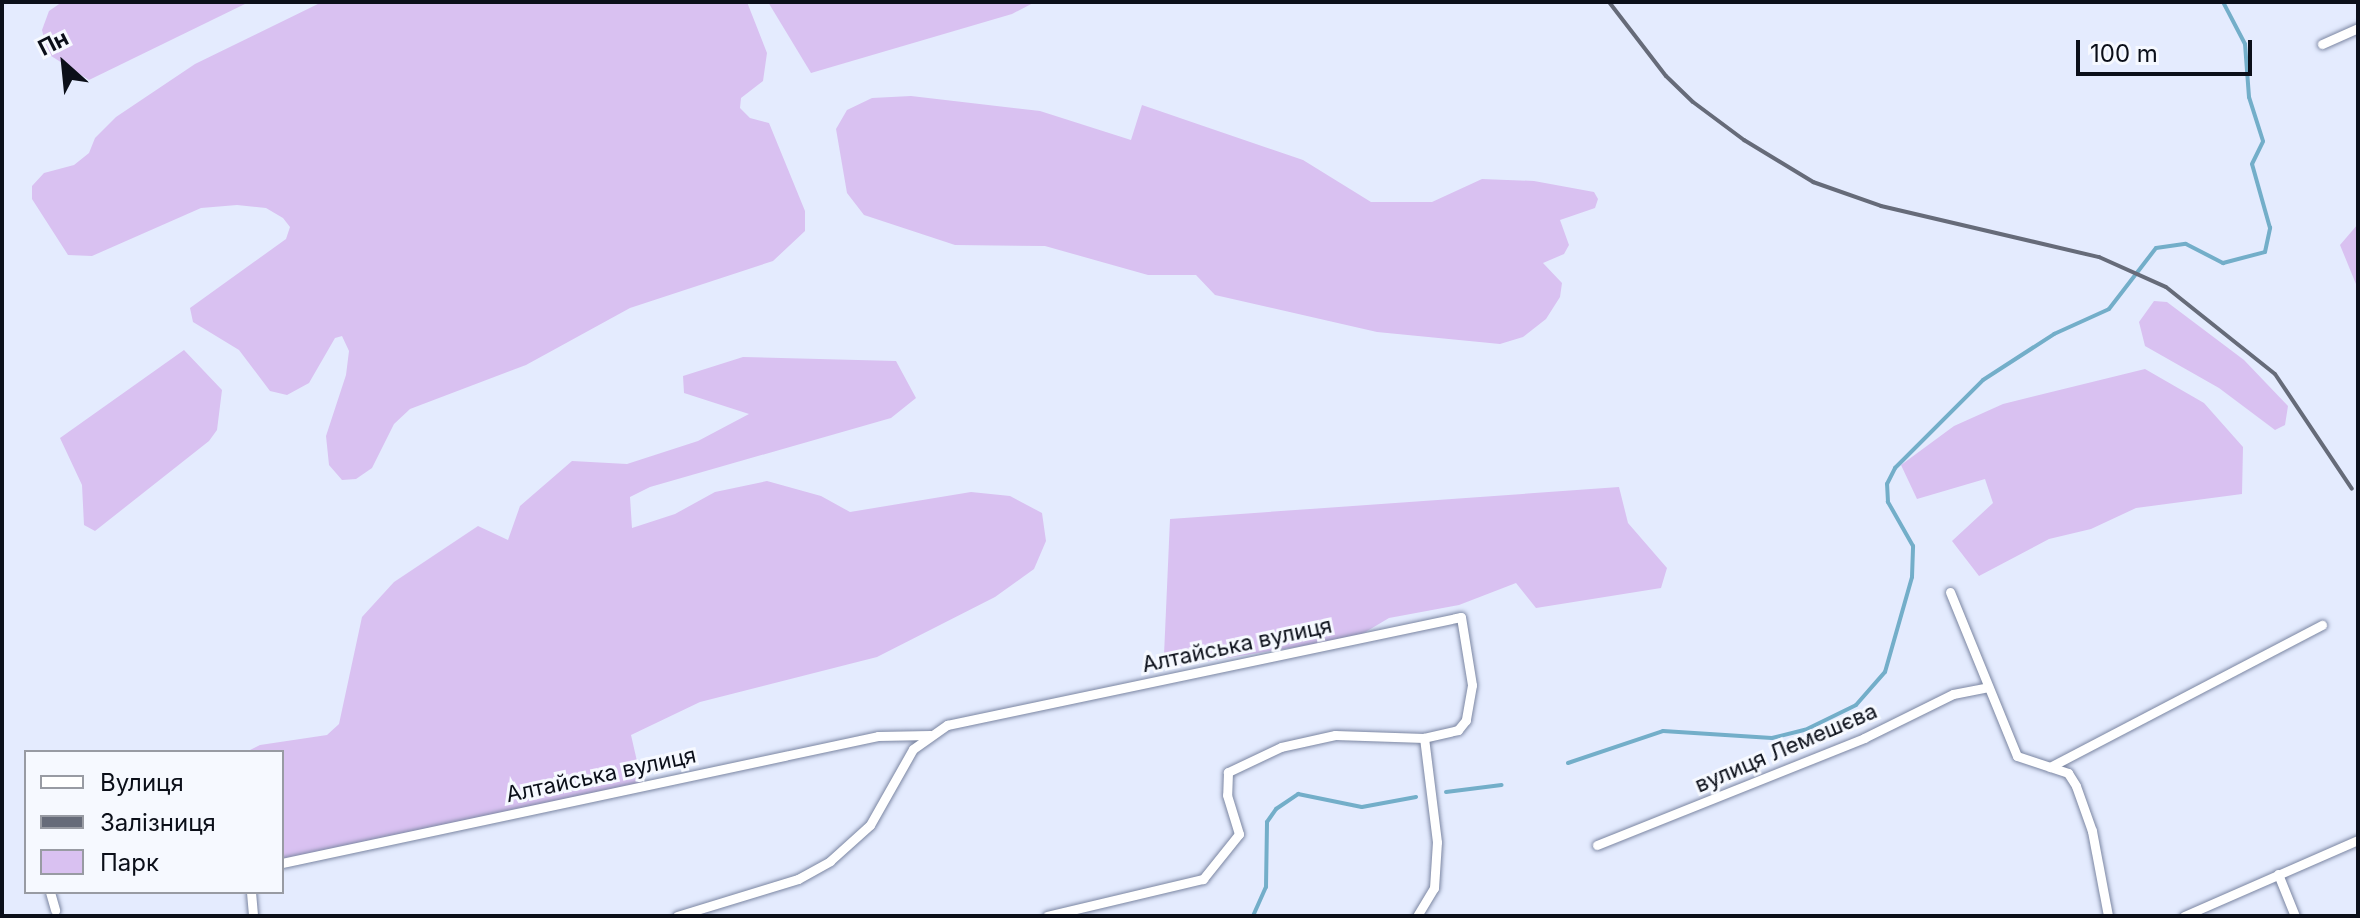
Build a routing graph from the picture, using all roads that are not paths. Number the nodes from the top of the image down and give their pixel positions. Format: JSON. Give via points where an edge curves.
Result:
{"nodes":[{"id":1,"x":2358,"y":28,"type":"edge"},
{"id":2,"x":2322,"y":44,"type":"dead end"},
{"id":3,"x":1950,"y":592,"type":"dead end"},
{"id":4,"x":2322,"y":625,"type":"dead end"},
{"id":5,"x":1988,"y":687,"type":"junction"},
{"id":6,"x":930,"y":735,"type":"junction"},
{"id":7,"x":1424,"y":738,"type":"junction"},
{"id":8,"x":2055,"y":768,"type":"junction"},
{"id":9,"x":2358,"y":840,"type":"edge"},
{"id":10,"x":1597,"y":845,"type":"dead end"},
{"id":11,"x":284,"y":863,"type":"edge"},
{"id":12,"x":2278,"y":874,"type":"junction"},
{"id":13,"x":51,"y":894,"type":"edge"},
{"id":14,"x":251,"y":894,"type":"edge"},
{"id":15,"x":55,"y":910,"type":"dead end"},
{"id":16,"x":253,"y":916,"type":"edge"},
{"id":17,"x":677,"y":916,"type":"edge"},
{"id":18,"x":1047,"y":916,"type":"edge"},
{"id":19,"x":1417,"y":916,"type":"edge"},
{"id":20,"x":2108,"y":916,"type":"edge"},
{"id":21,"x":2184,"y":916,"type":"edge"},
{"id":22,"x":2295,"y":916,"type":"edge"}],
"edges":[{"from":1,"to":2,"type":"street"},
{"from":3,"to":5,"type":"street"},
{"from":4,"to":8,"type":"street"},
{"from":5,"to":8,"type":"street","via":[[2017,756]]},
{"from":5,"to":10,"type":"street","name":"вулиця Лемешєва","via":[[1953,694],[1864,738]]},
{"from":6,"to":7,"type":"street","name":"Алтайська вулиця","via":[[969,718],[1461,617],[1472,685],[1466,720],[1446,737]]},
{"from":6,"to":11,"type":"street","name":"Алтайська вулиця","via":[[878,736]]},
{"from":6,"to":17,"type":"street","name":"Алтайська вулиця","via":[[913,749],[870,825],[830,861],[798,879]]},
{"from":7,"to":18,"type":"street","via":[[1335,735],[1281,747],[1228,772],[1227,795],[1239,834],[1203,879]]},
{"from":7,"to":19,"type":"street","via":[[1437,842],[1434,888]]},
{"from":8,"to":20,"type":"street","via":[[2068,773],[2086,812]]},
{"from":9,"to":12,"type":"street"},
{"from":12,"to":21,"type":"street"},
{"from":12,"to":22,"type":"street"},
{"from":13,"to":15,"type":"street"},
{"from":14,"to":16,"type":"street"}]}
